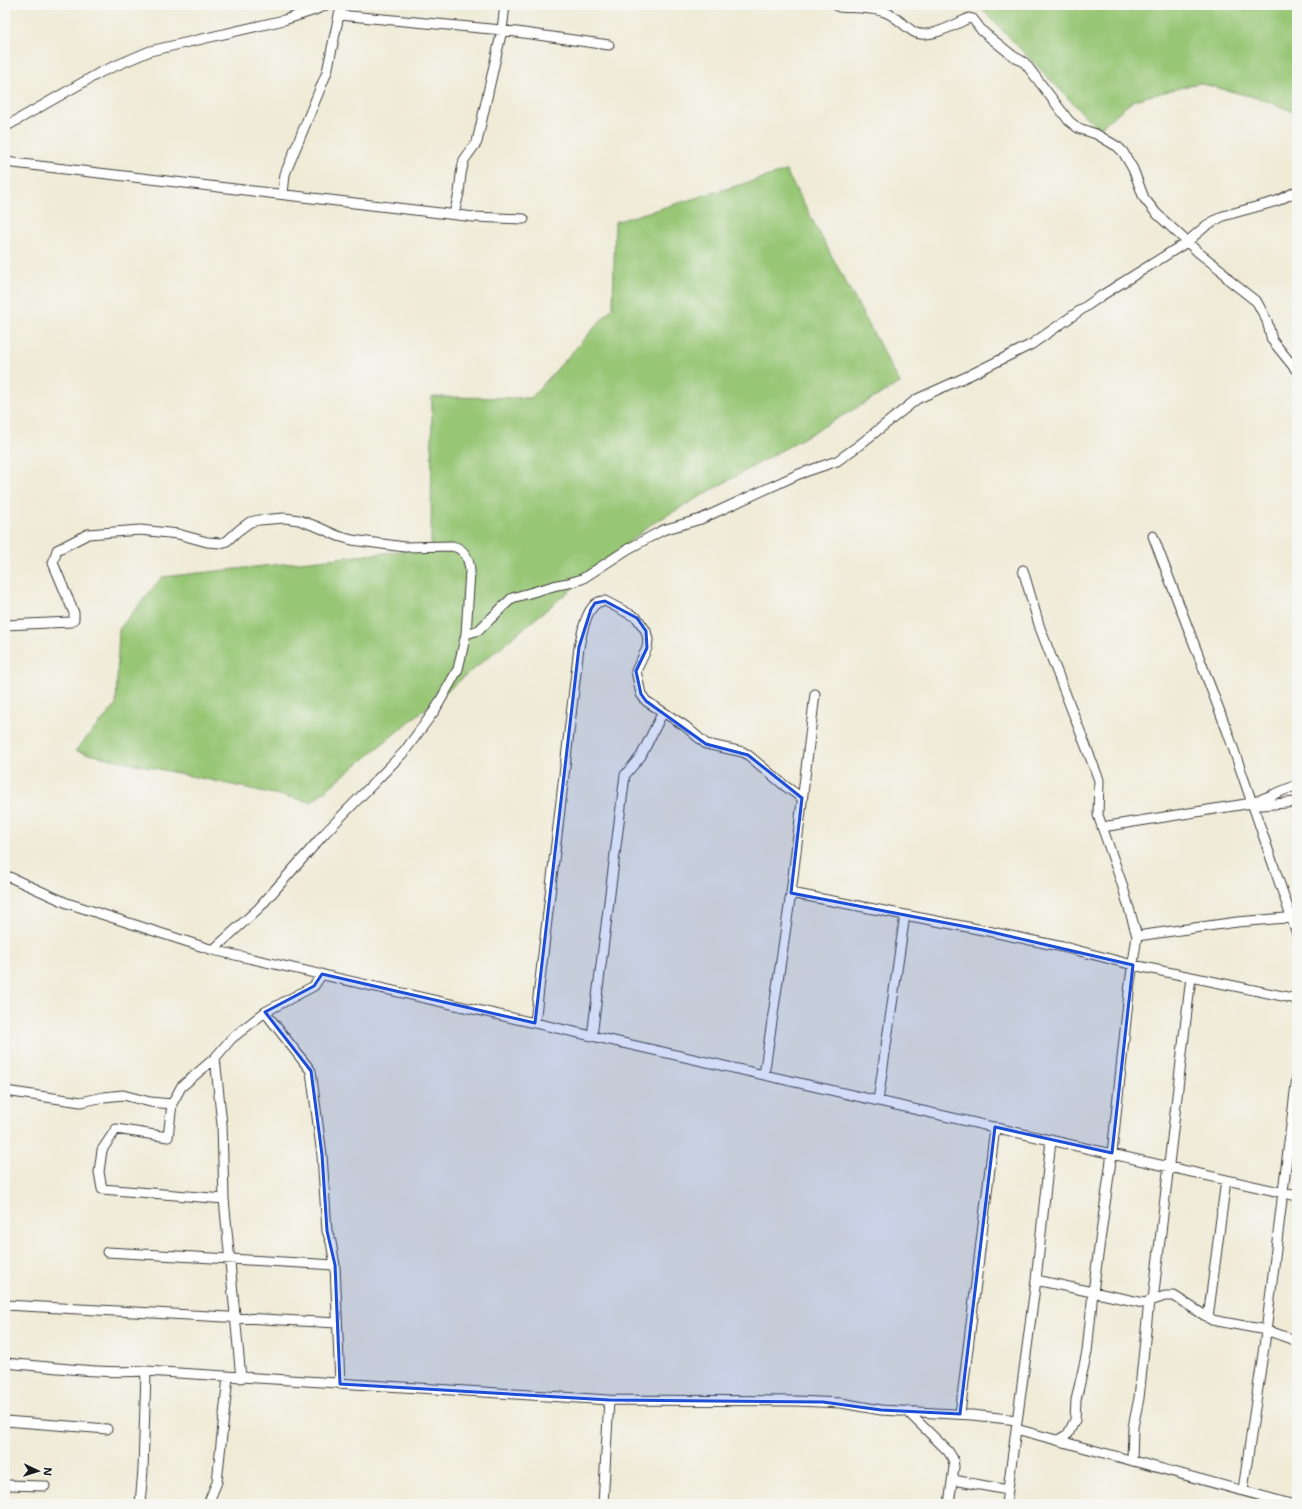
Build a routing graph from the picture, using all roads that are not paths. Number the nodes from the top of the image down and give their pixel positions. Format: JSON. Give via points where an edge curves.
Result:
{"nodes":[{"id":1,"x":326,"y":5,"type":"edge"},
{"id":2,"x":343,"y":5,"type":"edge"},
{"id":3,"x":505,"y":5,"type":"edge"},
{"id":4,"x":836,"y":5,"type":"edge"},
{"id":5,"x":339,"y":15,"type":"junction"},
{"id":6,"x":502,"y":30,"type":"junction"},
{"id":7,"x":609,"y":45,"type":"dead end"},
{"id":8,"x":5,"y":127,"type":"edge"},
{"id":9,"x":5,"y":162,"type":"edge"},
{"id":10,"x":1297,"y":191,"type":"edge"},
{"id":11,"x":283,"y":194,"type":"junction"},
{"id":12,"x":454,"y":214,"type":"junction"},
{"id":13,"x":524,"y":219,"type":"dead end"},
{"id":14,"x":1187,"y":242,"type":"junction"},
{"id":15,"x":1297,"y":371,"type":"edge"},
{"id":16,"x":1153,"y":536,"type":"dead end"},
{"id":17,"x":1023,"y":570,"type":"dead end"},
{"id":18,"x":5,"y":625,"type":"edge"},
{"id":19,"x":466,"y":634,"type":"junction"},
{"id":20,"x":815,"y":694,"type":"dead end"},
{"id":21,"x":663,"y":712,"type":"junction"},
{"id":22,"x":1297,"y":785,"type":"edge"},
{"id":23,"x":802,"y":798,"type":"junction"},
{"id":24,"x":1297,"y":802,"type":"edge"},
{"id":25,"x":1252,"y":803,"type":"junction"},
{"id":26,"x":1102,"y":828,"type":"junction"},
{"id":27,"x":5,"y":875,"type":"edge"},
{"id":28,"x":791,"y":893,"type":"junction"},
{"id":29,"x":905,"y":914,"type":"junction"},
{"id":30,"x":1294,"y":917,"type":"edge"},
{"id":31,"x":1297,"y":934,"type":"edge"},
{"id":32,"x":1137,"y":936,"type":"junction"},
{"id":33,"x":213,"y":950,"type":"junction"},
{"id":34,"x":1133,"y":965,"type":"junction"},
{"id":35,"x":322,"y":974,"type":"junction"},
{"id":36,"x":1191,"y":977,"type":"junction"},
{"id":37,"x":1297,"y":999,"type":"edge"},
{"id":38,"x":265,"y":1012,"type":"junction"},
{"id":39,"x":535,"y":1023,"type":"junction"},
{"id":40,"x":592,"y":1036,"type":"junction"},
{"id":41,"x":215,"y":1058,"type":"junction"},
{"id":42,"x":764,"y":1075,"type":"junction"},
{"id":43,"x":1297,"y":1076,"type":"edge"},
{"id":44,"x":5,"y":1090,"type":"edge"},
{"id":45,"x":878,"y":1101,"type":"junction"},
{"id":46,"x":172,"y":1104,"type":"junction"},
{"id":47,"x":994,"y":1127,"type":"junction"},
{"id":48,"x":1051,"y":1140,"type":"junction"},
{"id":49,"x":1112,"y":1154,"type":"junction"},
{"id":50,"x":1168,"y":1166,"type":"junction"},
{"id":51,"x":1226,"y":1180,"type":"junction"},
{"id":52,"x":1282,"y":1193,"type":"junction"},
{"id":53,"x":1297,"y":1196,"type":"edge"},
{"id":54,"x":224,"y":1199,"type":"junction"},
{"id":55,"x":107,"y":1252,"type":"dead end"},
{"id":56,"x":229,"y":1258,"type":"junction"},
{"id":57,"x":334,"y":1265,"type":"junction"},
{"id":58,"x":1036,"y":1280,"type":"junction"},
{"id":59,"x":1093,"y":1292,"type":"junction"},
{"id":60,"x":1151,"y":1300,"type":"junction"},
{"id":61,"x":5,"y":1305,"type":"edge"},
{"id":62,"x":235,"y":1318,"type":"junction"},
{"id":63,"x":1208,"y":1318,"type":"junction"},
{"id":64,"x":337,"y":1323,"type":"junction"},
{"id":65,"x":1266,"y":1330,"type":"junction"},
{"id":66,"x":1297,"y":1341,"type":"edge"},
{"id":67,"x":5,"y":1363,"type":"edge"},
{"id":68,"x":146,"y":1371,"type":"junction"},
{"id":69,"x":228,"y":1377,"type":"junction"},
{"id":70,"x":241,"y":1378,"type":"junction"},
{"id":71,"x":340,"y":1384,"type":"junction"},
{"id":72,"x":610,"y":1400,"type":"junction"},
{"id":73,"x":907,"y":1411,"type":"junction"},
{"id":74,"x":960,"y":1414,"type":"junction"},
{"id":75,"x":5,"y":1421,"type":"edge"},
{"id":76,"x":1017,"y":1424,"type":"junction"},
{"id":77,"x":107,"y":1429,"type":"dead end"},
{"id":78,"x":1058,"y":1440,"type":"junction"},
{"id":79,"x":1132,"y":1461,"type":"junction"},
{"id":80,"x":953,"y":1480,"type":"junction"},
{"id":81,"x":5,"y":1485,"type":"edge"},
{"id":82,"x":45,"y":1486,"type":"dead end"},
{"id":83,"x":1008,"y":1490,"type":"junction"},
{"id":84,"x":1243,"y":1490,"type":"junction"},
{"id":85,"x":140,"y":1504,"type":"edge"},
{"id":86,"x":208,"y":1504,"type":"edge"},
{"id":87,"x":603,"y":1504,"type":"edge"},
{"id":88,"x":949,"y":1504,"type":"edge"},
{"id":89,"x":1006,"y":1504,"type":"edge"},
{"id":90,"x":1291,"y":1504,"type":"edge"}],
"edges":[{"from":1,"to":8,"type":"street","via":[[284,20],[150,51],[101,72]]},
{"from":2,"to":5,"type":"street"},
{"from":3,"to":6,"type":"street"},
{"from":4,"to":14,"type":"street","via":[[884,12],[915,32],[924,34],[941,31],[969,18],[973,19],[982,31],[1025,63],[1069,121],[1078,128],[1118,146],[1133,169],[1144,198]]},
{"from":5,"to":6,"type":"street"},
{"from":5,"to":11,"type":"street","via":[[327,72],[285,174]]},
{"from":6,"to":7,"type":"street"},
{"from":6,"to":12,"type":"street","via":[[477,142],[464,160],[460,174]]},
{"from":9,"to":11,"type":"street"},
{"from":10,"to":14,"type":"street","via":[[1277,201],[1224,216]]},
{"from":11,"to":12,"type":"street"},
{"from":12,"to":13,"type":"street"},
{"from":14,"to":15,"type":"street","via":[[1257,302],[1267,321],[1272,340]]},
{"from":14,"to":19,"type":"street","via":[[1032,344],[917,399],[837,461],[799,474],[701,519],[663,530],[582,579],[512,598],[478,630]]},
{"from":16,"to":25,"type":"street"},
{"from":17,"to":26,"type":"street","via":[[1040,628],[1099,780],[1098,815]]},
{"from":18,"to":19,"type":"street","via":[[71,622],[74,619],[74,613],[53,563],[57,550],[88,534],[140,530],[178,534],[221,543],[250,522],[285,518],[311,524],[352,540],[405,547],[459,548],[467,556],[470,571]]},
{"from":19,"to":33,"type":"street","via":[[458,669],[435,710],[404,752],[324,833],[259,908]]},
{"from":20,"to":23,"type":"street"},
{"from":21,"to":23,"type":"street","via":[[706,744],[748,755]]},
{"from":21,"to":39,"type":"street","via":[[646,701],[641,694],[637,676],[636,671],[647,648],[646,631],[637,618],[600,600],[595,603],[585,623],[579,648]]},
{"from":21,"to":40,"type":"street","via":[[641,756],[625,775]]},
{"from":22,"to":25,"type":"street"},
{"from":23,"to":28,"type":"street"},
{"from":24,"to":25,"type":"street","via":[[1262,805]]},
{"from":25,"to":26,"type":"street"},
{"from":25,"to":30,"type":"street"},
{"from":26,"to":32,"type":"street"},
{"from":27,"to":33,"type":"street","via":[[67,903]]},
{"from":28,"to":29,"type":"street"},
{"from":28,"to":42,"type":"street"},
{"from":29,"to":34,"type":"street","via":[[1072,949]]},
{"from":29,"to":45,"type":"street"},
{"from":30,"to":31,"type":"street"},
{"from":30,"to":32,"type":"street"},
{"from":32,"to":34,"type":"street"},
{"from":33,"to":35,"type":"street"},
{"from":34,"to":36,"type":"street"},
{"from":34,"to":49,"type":"street"},
{"from":35,"to":38,"type":"street","via":[[314,986]]},
{"from":35,"to":39,"type":"street"},
{"from":36,"to":37,"type":"street"},
{"from":36,"to":50,"type":"street"},
{"from":38,"to":41,"type":"street","via":[[231,1039]]},
{"from":38,"to":57,"type":"street","via":[[311,1071],[322,1155],[327,1231]]},
{"from":39,"to":40,"type":"street"},
{"from":40,"to":42,"type":"street"},
{"from":41,"to":46,"type":"street","via":[[180,1087]]},
{"from":41,"to":54,"type":"street","via":[[222,1124]]},
{"from":42,"to":45,"type":"street"},
{"from":43,"to":52,"type":"street"},
{"from":44,"to":46,"type":"street","via":[[81,1102],[123,1095],[150,1102]]},
{"from":45,"to":47,"type":"street"},
{"from":46,"to":54,"type":"street","via":[[168,1137],[116,1129],[102,1150],[99,1172],[102,1189]]},
{"from":47,"to":48,"type":"street"},
{"from":47,"to":74,"type":"street"},
{"from":48,"to":49,"type":"street"},
{"from":48,"to":58,"type":"street"},
{"from":49,"to":50,"type":"street"},
{"from":49,"to":59,"type":"street"},
{"from":50,"to":51,"type":"street"},
{"from":50,"to":60,"type":"street"},
{"from":51,"to":52,"type":"street"},
{"from":51,"to":63,"type":"street"},
{"from":52,"to":53,"type":"street"},
{"from":52,"to":65,"type":"street"},
{"from":54,"to":56,"type":"street"},
{"from":55,"to":56,"type":"street"},
{"from":56,"to":57,"type":"street"},
{"from":56,"to":62,"type":"street"},
{"from":57,"to":64,"type":"street"},
{"from":58,"to":59,"type":"street"},
{"from":58,"to":76,"type":"street"},
{"from":59,"to":60,"type":"street","via":[[1139,1302]]},
{"from":59,"to":78,"type":"street","via":[[1087,1352],[1076,1400],[1076,1420],[1068,1434]]},
{"from":60,"to":63,"type":"street","via":[[1174,1296]]},
{"from":60,"to":79,"type":"street","via":[[1133,1426]]},
{"from":61,"to":62,"type":"street"},
{"from":62,"to":64,"type":"street"},
{"from":62,"to":70,"type":"street"},
{"from":63,"to":65,"type":"street"},
{"from":64,"to":71,"type":"street"},
{"from":65,"to":66,"type":"street"},
{"from":65,"to":84,"type":"street"},
{"from":67,"to":68,"type":"street","via":[[85,1370]]},
{"from":68,"to":69,"type":"street"},
{"from":68,"to":85,"type":"street"},
{"from":69,"to":70,"type":"street"},
{"from":69,"to":86,"type":"street","via":[[217,1482]]},
{"from":70,"to":71,"type":"street"},
{"from":71,"to":72,"type":"street"},
{"from":72,"to":73,"type":"street","via":[[823,1402]]},
{"from":72,"to":87,"type":"street"},
{"from":73,"to":74,"type":"street"},
{"from":73,"to":80,"type":"street","via":[[948,1451],[954,1463]]},
{"from":74,"to":76,"type":"street"},
{"from":75,"to":77,"type":"street"},
{"from":76,"to":78,"type":"street"},
{"from":76,"to":83,"type":"street"},
{"from":78,"to":79,"type":"street"},
{"from":79,"to":84,"type":"street"},
{"from":80,"to":83,"type":"street"},
{"from":80,"to":88,"type":"street"},
{"from":81,"to":82,"type":"street"},
{"from":83,"to":89,"type":"street"},
{"from":84,"to":90,"type":"street"}]}
